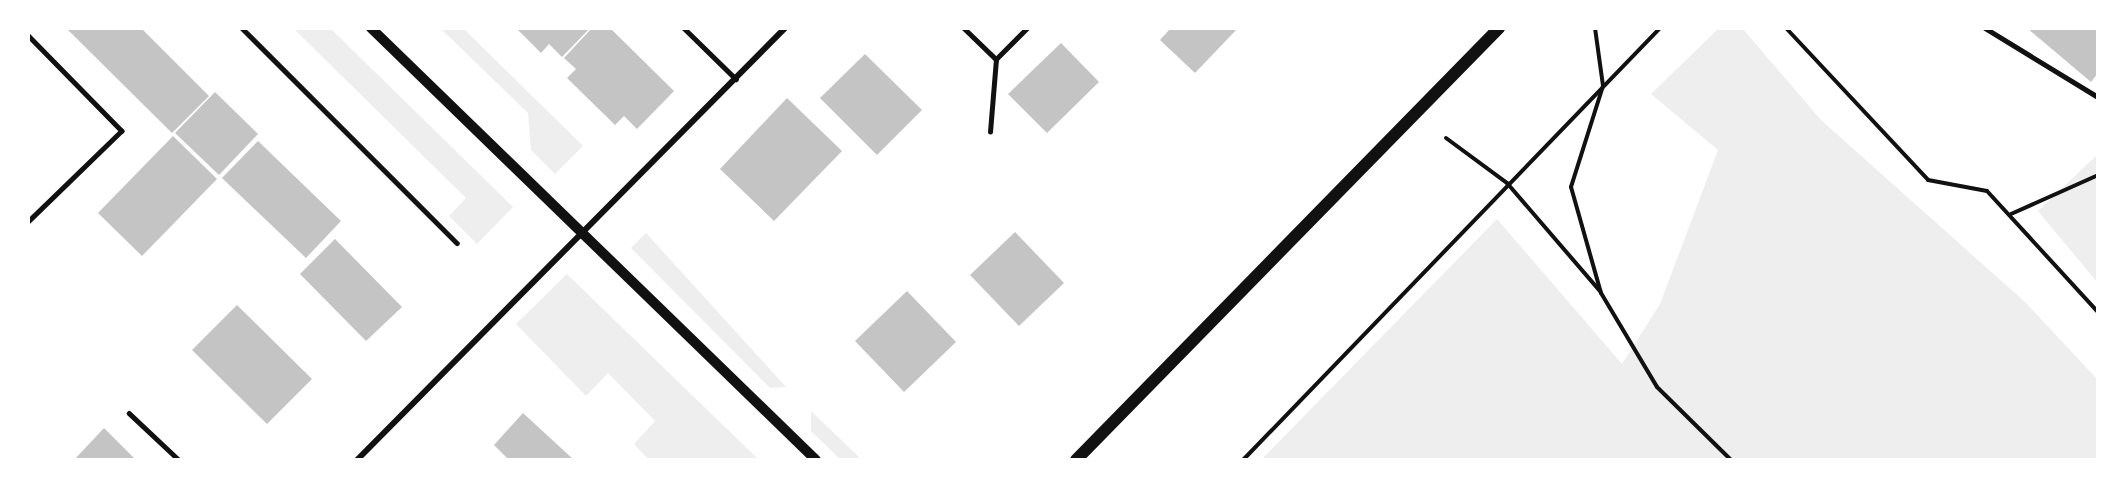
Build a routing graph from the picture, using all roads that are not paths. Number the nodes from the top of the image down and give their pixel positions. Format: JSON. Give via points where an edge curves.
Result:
{"nodes":[{"id":1,"x":242,"y":28,"type":"edge"},
{"id":2,"x":371,"y":28,"type":"edge"},
{"id":3,"x":684,"y":28,"type":"edge"},
{"id":4,"x":785,"y":28,"type":"edge"},
{"id":5,"x":964,"y":28,"type":"edge"},
{"id":6,"x":1027,"y":28,"type":"edge"},
{"id":7,"x":1499,"y":28,"type":"edge"},
{"id":8,"x":1985,"y":28,"type":"edge"},
{"id":9,"x":28,"y":35,"type":"edge"},
{"id":10,"x":996,"y":59,"type":"junction"},
{"id":11,"x":736,"y":79,"type":"junction"},
{"id":12,"x":2097,"y":97,"type":"edge"},
{"id":13,"x":990,"y":132,"type":"dead end"},
{"id":14,"x":28,"y":222,"type":"edge"},
{"id":15,"x":582,"y":232,"type":"junction"},
{"id":16,"x":457,"y":243,"type":"dead end"},
{"id":17,"x":129,"y":412,"type":"dead end"},
{"id":18,"x":179,"y":459,"type":"edge"},
{"id":19,"x":357,"y":459,"type":"edge"},
{"id":20,"x":816,"y":459,"type":"edge"},
{"id":21,"x":1076,"y":459,"type":"edge"}],
"edges":[{"from":1,"to":16,"type":"lane"},
{"from":2,"to":15,"type":"street"},
{"from":3,"to":11,"type":"lane"},
{"from":4,"to":11,"type":"street"},
{"from":5,"to":10,"type":"lane"},
{"from":6,"to":10,"type":"lane"},
{"from":7,"to":21,"type":"main road"},
{"from":8,"to":12,"type":"lane"},
{"from":9,"to":14,"type":"lane","via":[[122,131]]},
{"from":10,"to":13,"type":"lane"},
{"from":11,"to":15,"type":"street"},
{"from":15,"to":19,"type":"street"},
{"from":15,"to":20,"type":"street"},
{"from":17,"to":18,"type":"lane"}]}
